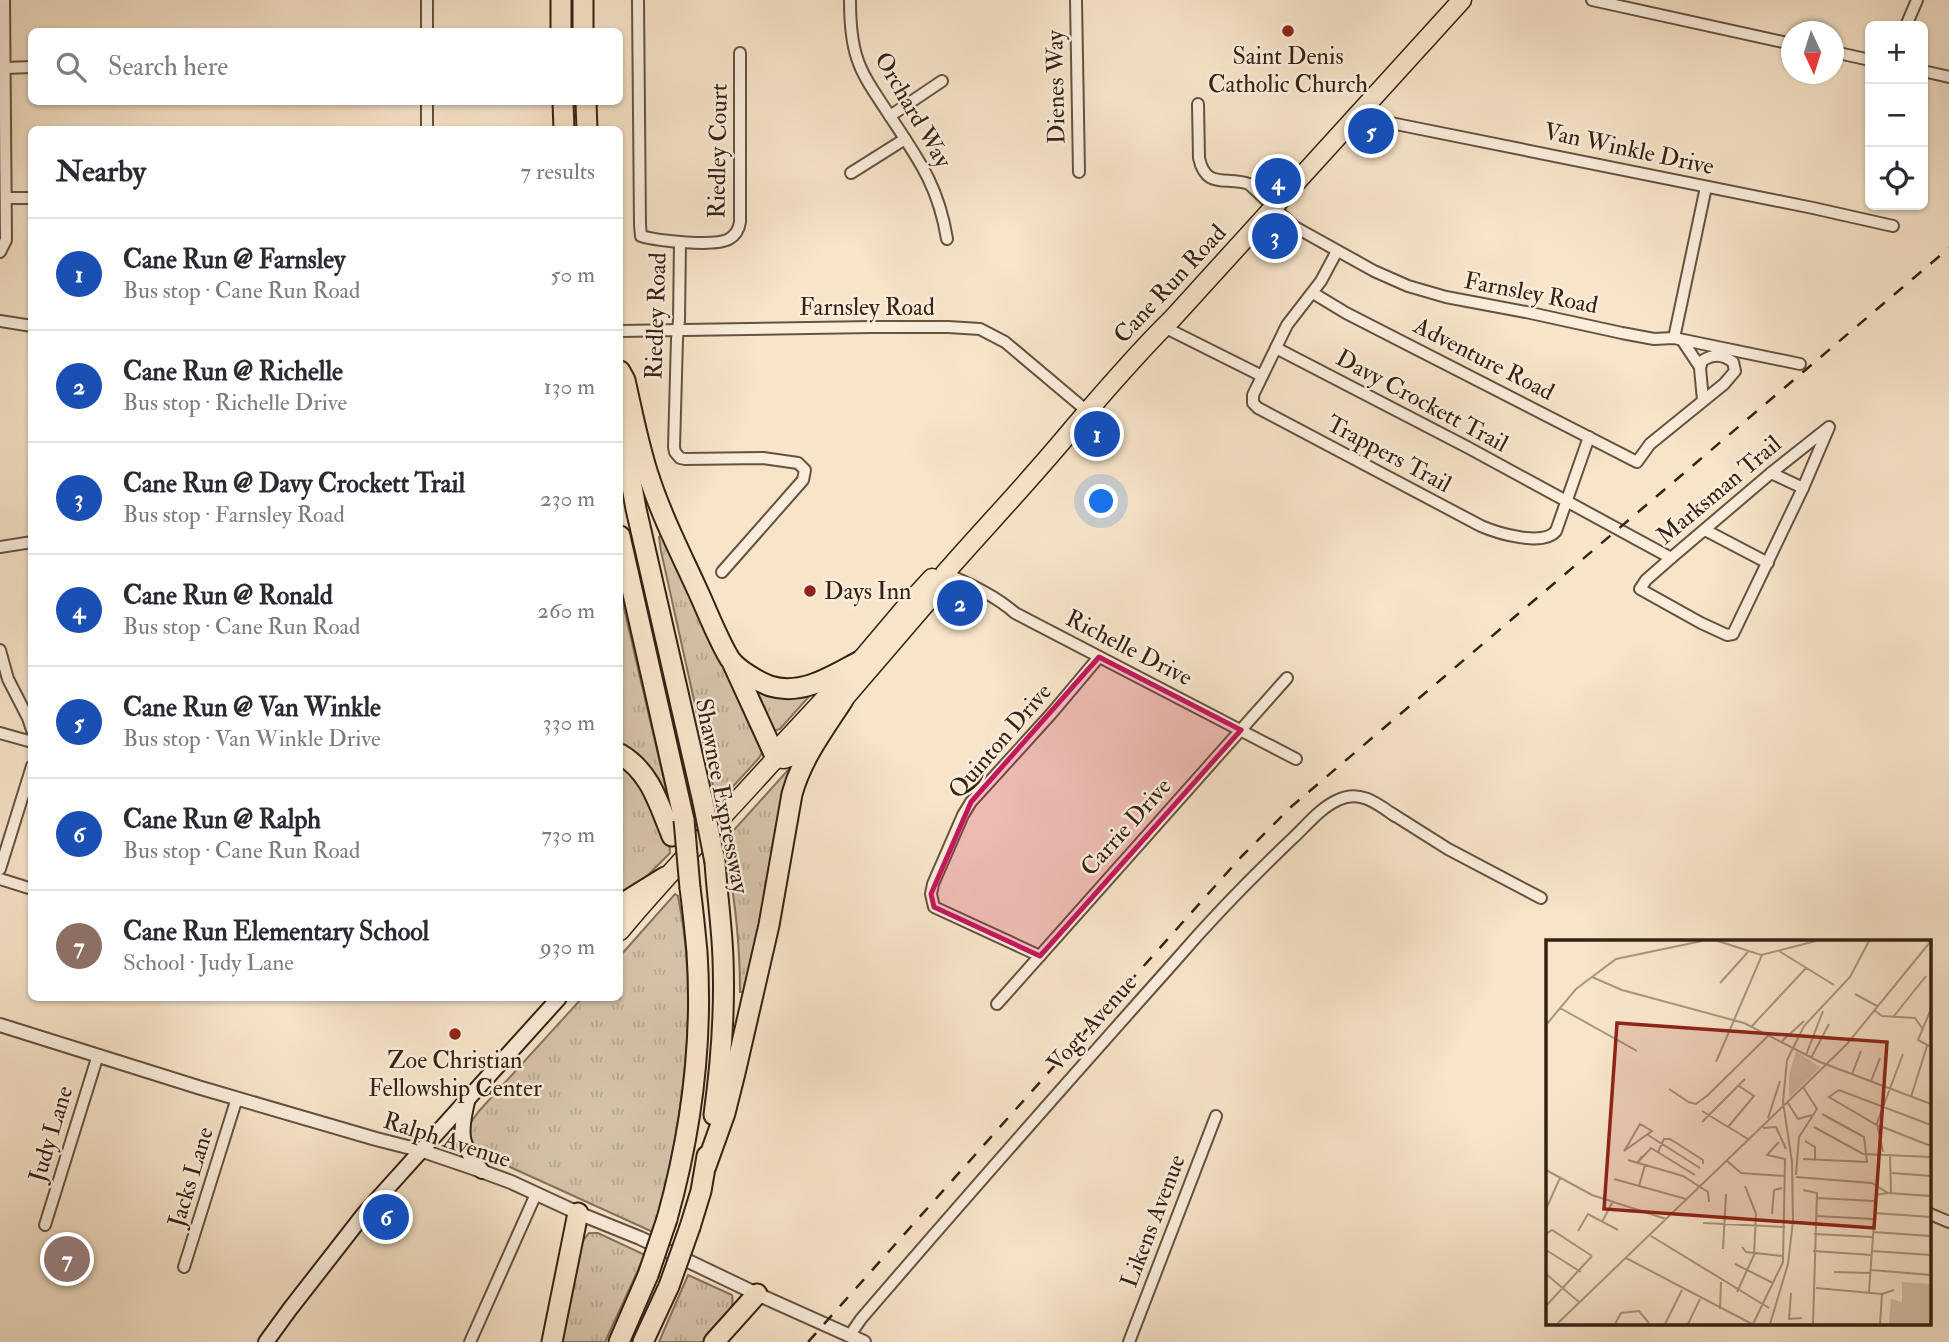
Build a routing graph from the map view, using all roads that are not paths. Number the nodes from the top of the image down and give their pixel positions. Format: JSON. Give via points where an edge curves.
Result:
{"nodes":[{"id":1,"x":4,"y":0,"type":"edge"},
{"id":2,"x":427,"y":0,"type":"edge"},
{"id":3,"x":561,"y":0,"type":"edge"},
{"id":4,"x":583,"y":0,"type":"edge"},
{"id":5,"x":638,"y":0,"type":"edge"},
{"id":6,"x":850,"y":0,"type":"edge"},
{"id":7,"x":1076,"y":0,"type":"edge"},
{"id":8,"x":1462,"y":0,"type":"edge"},
{"id":9,"x":1592,"y":0,"type":"edge"},
{"id":10,"x":1917,"y":0,"type":"edge"},
{"id":11,"x":1908,"y":21,"type":"edge"},
{"id":12,"x":427,"y":28,"type":"edge"},
{"id":13,"x":561,"y":28,"type":"edge"},
{"id":14,"x":583,"y":28,"type":"edge"},
{"id":15,"x":1781,"y":42,"type":"edge"},
{"id":16,"x":740,"y":53,"type":"dead end"},
{"id":17,"x":1844,"y":54,"type":"edge"},
{"id":18,"x":1865,"y":59,"type":"edge"},
{"id":19,"x":28,"y":67,"type":"edge"},
{"id":20,"x":5,"y":68,"type":"junction"},
{"id":21,"x":1928,"y":72,"type":"edge"},
{"id":22,"x":1949,"y":77,"type":"edge"},
{"id":23,"x":942,"y":81,"type":"dead end"},
{"id":24,"x":1198,"y":104,"type":"dead end"},
{"id":25,"x":427,"y":105,"type":"edge"},
{"id":26,"x":563,"y":105,"type":"edge"},
{"id":27,"x":586,"y":105,"type":"edge"},
{"id":28,"x":3,"y":108,"type":"edge"},
{"id":29,"x":890,"y":116,"type":"junction"},
{"id":30,"x":1356,"y":116,"type":"junction"},
{"id":31,"x":427,"y":126,"type":"edge"},
{"id":32,"x":564,"y":126,"type":"edge"},
{"id":33,"x":587,"y":126,"type":"edge"},
{"id":34,"x":905,"y":139,"type":"junction"},
{"id":35,"x":1079,"y":172,"type":"dead end"},
{"id":36,"x":851,"y":173,"type":"dead end"},
{"id":37,"x":1706,"y":187,"type":"junction"},
{"id":38,"x":6,"y":198,"type":"junction"},
{"id":39,"x":28,"y":198,"type":"edge"},
{"id":40,"x":1273,"y":208,"type":"junction"},
{"id":41,"x":1893,"y":226,"type":"dead end"},
{"id":42,"x":947,"y":239,"type":"dead end"},
{"id":43,"x":680,"y":242,"type":"junction"},
{"id":44,"x":1337,"y":251,"type":"junction"},
{"id":45,"x":0,"y":252,"type":"edge"},
{"id":46,"x":1313,"y":293,"type":"junction"},
{"id":47,"x":0,"y":321,"type":"edge"},
{"id":48,"x":28,"y":326,"type":"edge"},
{"id":49,"x":1164,"y":327,"type":"junction"},
{"id":50,"x":623,"y":331,"type":"edge"},
{"id":51,"x":678,"y":331,"type":"junction"},
{"id":52,"x":1678,"y":339,"type":"junction"},
{"id":53,"x":1276,"y":348,"type":"junction"},
{"id":54,"x":1800,"y":364,"type":"dead end"},
{"id":55,"x":1700,"y":367,"type":"junction"},
{"id":56,"x":623,"y":376,"type":"edge"},
{"id":57,"x":1262,"y":376,"type":"junction"},
{"id":58,"x":1703,"y":400,"type":"junction"},
{"id":59,"x":1087,"y":411,"type":"junction"},
{"id":60,"x":623,"y":437,"type":"edge"},
{"id":61,"x":1589,"y":437,"type":"junction"},
{"id":62,"x":1771,"y":473,"type":"junction"},
{"id":63,"x":1802,"y":488,"type":"junction"},
{"id":64,"x":1566,"y":500,"type":"junction"},
{"id":65,"x":1705,"y":530,"type":"junction"},
{"id":66,"x":28,"y":543,"type":"edge"},
{"id":67,"x":0,"y":547,"type":"edge"},
{"id":68,"x":623,"y":549,"type":"edge"},
{"id":69,"x":1671,"y":558,"type":"junction"},
{"id":70,"x":1768,"y":563,"type":"junction"},
{"id":71,"x":722,"y":572,"type":"dead end"},
{"id":72,"x":945,"y":573,"type":"junction"},
{"id":73,"x":0,"y":650,"type":"edge"},
{"id":74,"x":1099,"y":657,"type":"junction"},
{"id":75,"x":731,"y":661,"type":"junction"},
{"id":76,"x":860,"y":661,"type":"junction"},
{"id":77,"x":1287,"y":678,"type":"dead end"},
{"id":78,"x":843,"y":700,"type":"junction"},
{"id":79,"x":28,"y":718,"type":"edge"},
{"id":80,"x":1241,"y":730,"type":"junction"},
{"id":81,"x":0,"y":733,"type":"edge"},
{"id":82,"x":28,"y":741,"type":"edge"},
{"id":83,"x":623,"y":756,"type":"edge"},
{"id":84,"x":776,"y":758,"type":"junction"},
{"id":85,"x":1296,"y":758,"type":"dead end"},
{"id":86,"x":28,"y":779,"type":"edge"},
{"id":87,"x":1359,"y":786,"type":"dead end"},
{"id":88,"x":1395,"y":816,"type":"junction"},
{"id":89,"x":0,"y":869,"type":"edge"},
{"id":90,"x":665,"y":877,"type":"junction"},
{"id":91,"x":0,"y":879,"type":"edge"},
{"id":92,"x":28,"y":888,"type":"edge"},
{"id":93,"x":691,"y":888,"type":"junction"},
{"id":94,"x":1541,"y":898,"type":"dead end"},
{"id":95,"x":623,"y":903,"type":"edge"},
{"id":96,"x":623,"y":927,"type":"edge"},
{"id":97,"x":1040,"y":956,"type":"junction"},
{"id":98,"x":556,"y":1001,"type":"edge"},
{"id":99,"x":997,"y":1004,"type":"dead end"},
{"id":100,"x":0,"y":1025,"type":"edge"},
{"id":101,"x":98,"y":1055,"type":"junction"},
{"id":102,"x":237,"y":1098,"type":"junction"},
{"id":103,"x":468,"y":1099,"type":"junction"},
{"id":104,"x":1216,"y":1116,"type":"dead end"},
{"id":105,"x":423,"y":1151,"type":"junction"},
{"id":106,"x":706,"y":1166,"type":"junction"},
{"id":107,"x":482,"y":1171,"type":"junction"},
{"id":108,"x":536,"y":1194,"type":"junction"},
{"id":109,"x":578,"y":1213,"type":"junction"},
{"id":110,"x":1932,"y":1215,"type":"edge"},
{"id":111,"x":1949,"y":1222,"type":"edge"},
{"id":112,"x":45,"y":1225,"type":"dead end"},
{"id":113,"x":184,"y":1267,"type":"dead end"},
{"id":114,"x":757,"y":1294,"type":"junction"},
{"id":115,"x":850,"y":1335,"type":"junction"},
{"id":116,"x":266,"y":1342,"type":"edge"},
{"id":117,"x":470,"y":1342,"type":"edge"},
{"id":118,"x":552,"y":1342,"type":"edge"},
{"id":119,"x":619,"y":1342,"type":"edge"},
{"id":120,"x":643,"y":1342,"type":"edge"},
{"id":121,"x":714,"y":1342,"type":"edge"},
{"id":122,"x":864,"y":1342,"type":"edge"},
{"id":123,"x":1129,"y":1342,"type":"edge"}],
"edges":[{"from":1,"to":20,"type":"street"},
{"from":2,"to":12,"type":"street"},
{"from":3,"to":13,"type":"highway"},
{"from":4,"to":14,"type":"highway"},
{"from":5,"to":43,"type":"street","name":"Riedley Road","via":[[640,234]]},
{"from":6,"to":29,"type":"street","name":"Orchard Way","via":[[858,61]]},
{"from":7,"to":35,"type":"street","name":"Dienes Way"},
{"from":8,"to":30,"type":"highway","name":"Cane Run Road"},
{"from":9,"to":15,"type":"street"},
{"from":10,"to":11,"type":"street"},
{"from":16,"to":43,"type":"street","name":"Riedley Court","via":[[739,228],[723,242]]},
{"from":17,"to":18,"type":"street"},
{"from":19,"to":20,"type":"street"},
{"from":20,"to":28,"type":"street"},
{"from":21,"to":22,"type":"street"},
{"from":23,"to":29,"type":"street"},
{"from":24,"to":40,"type":"street","name":"Farnsley Road","via":[[1203,171],[1218,181],[1249,184]]},
{"from":25,"to":31,"type":"street"},
{"from":26,"to":32,"type":"highway"},
{"from":27,"to":33,"type":"highway"},
{"from":28,"to":38,"type":"street"},
{"from":29,"to":34,"type":"street","name":"Orchard Way"},
{"from":30,"to":37,"type":"street","name":"Van Winkle Drive"},
{"from":30,"to":40,"type":"highway","name":"Cane Run Road"},
{"from":34,"to":36,"type":"street"},
{"from":34,"to":42,"type":"street","name":"Orchard Way","via":[[933,185]]},
{"from":37,"to":41,"type":"street","name":"Van Winkle Drive"},
{"from":37,"to":52,"type":"street"},
{"from":38,"to":39,"type":"street"},
{"from":38,"to":45,"type":"street","via":[[6,240]]},
{"from":40,"to":44,"type":"street","name":"Farnsley Road","via":[[1295,227]]},
{"from":40,"to":49,"type":"highway","name":"Cane Run Road"},
{"from":43,"to":51,"type":"street","name":"Riedley Road"},
{"from":44,"to":46,"type":"street"},
{"from":44,"to":52,"type":"street","name":"Farnsley Road","via":[[1396,281],[1446,297],[1622,333]]},
{"from":46,"to":53,"type":"street"},
{"from":46,"to":61,"type":"street","name":"Adventure Road"},
{"from":47,"to":48,"type":"street"},
{"from":49,"to":57,"type":"street"},
{"from":49,"to":59,"type":"highway","name":"Cane Run Road"},
{"from":50,"to":51,"type":"street","name":"Farnsley Road"},
{"from":51,"to":59,"type":"street","name":"Farnsley Road","via":[[980,329],[1005,342]]},
{"from":51,"to":71,"type":"street","name":"Riedley Road","via":[[674,447],[678,456],[764,458],[797,463],[805,470],[803,480]]},
{"from":52,"to":54,"type":"street","name":"Farnsley Road"},
{"from":52,"to":55,"type":"street"},
{"from":53,"to":57,"type":"street"},
{"from":53,"to":64,"type":"street","name":"Davy Crockett Trail"},
{"from":55,"to":58,"type":"street"},
{"from":55,"to":58,"type":"street","via":[[1712,355],[1728,358],[1736,366],[1724,384]]},
{"from":56,"to":75,"type":"highway","via":[[648,474]]},
{"from":57,"to":64,"type":"street","name":"Trappers Trail","via":[[1252,400],[1258,408],[1480,526],[1511,536],[1549,537]]},
{"from":58,"to":61,"type":"street","name":"Adventure Road","via":[[1650,444],[1637,462]]},
{"from":59,"to":72,"type":"highway","name":"Cane Run Road"},
{"from":60,"to":106,"type":"highway","name":"Shawnee Expressway","bridge":true,"via":[[715,862],[723,1020]]},
{"from":61,"to":64,"type":"street"},
{"from":62,"to":63,"type":"street"},
{"from":62,"to":63,"type":"street","name":"Marksman Trail","via":[[1829,427]]},
{"from":62,"to":65,"type":"street","name":"Marksman Trail"},
{"from":63,"to":70,"type":"street"},
{"from":64,"to":69,"type":"street","name":"Davy Crockett Trail"},
{"from":65,"to":69,"type":"street","name":"Marksman Trail"},
{"from":65,"to":70,"type":"street"},
{"from":66,"to":67,"type":"street"},
{"from":68,"to":93,"type":"highway","name":"Shawnee Expressway","bridge":true,"via":[[684,820]]},
{"from":69,"to":70,"type":"street","name":"Marksman Trail","via":[[1640,589],[1730,636]]},
{"from":72,"to":74,"type":"street","name":"Richelle Drive"},
{"from":72,"to":76,"type":"highway","name":"Cane Run Road","via":[[933,578]]},
{"from":72,"to":78,"type":"highway","name":"Cane Run Road","via":[[940,587]]},
{"from":73,"to":79,"type":"street","via":[[8,679]]},
{"from":74,"to":80,"type":"street","name":"Richelle Drive"},
{"from":74,"to":97,"type":"street","name":"Quinton Drive","via":[[971,802],[931,890],[934,907]]},
{"from":75,"to":76,"type":"highway","via":[[751,677],[786,688],[822,681]]},
{"from":75,"to":84,"type":"highway"},
{"from":76,"to":84,"type":"highway","name":"Cane Run Road","via":[[778,749]]},
{"from":77,"to":80,"type":"street","name":"Carrie Drive"},
{"from":78,"to":84,"type":"highway","name":"Cane Run Road","via":[[790,757]]},
{"from":78,"to":106,"type":"highway","via":[[805,758],[794,785],[769,925],[735,1073]]},
{"from":80,"to":85,"type":"street","name":"Richelle Drive"},
{"from":80,"to":97,"type":"street","name":"Carrie Drive"},
{"from":81,"to":82,"type":"street"},
{"from":83,"to":93,"type":"highway","bridge":true,"via":[[655,792]]},
{"from":84,"to":90,"type":"highway","name":"Cane Run Road"},
{"from":86,"to":89,"type":"street"},
{"from":87,"to":88,"type":"street","name":"Vogt Avenue"},
{"from":88,"to":94,"type":"street","name":"Vogt Avenue"},
{"from":88,"to":115,"type":"street","name":"Vogt Avenue","via":[[1368,798],[1338,800],[1257,872],[975,1186]]},
{"from":90,"to":95,"type":"highway"},
{"from":90,"to":96,"type":"highway","name":"Cane Run Road"},
{"from":91,"to":92,"type":"street"},
{"from":93,"to":119,"type":"highway","name":"Shawnee Expressway","bridge":true,"via":[[698,1023],[684,1151],[648,1275]]},
{"from":97,"to":99,"type":"street","name":"Carrie Drive"},
{"from":98,"to":103,"type":"main road"},
{"from":100,"to":101,"type":"street","name":"Ralph Avenue"},
{"from":101,"to":102,"type":"street","name":"Ralph Avenue"},
{"from":101,"to":112,"type":"street","name":"Judy Lane"},
{"from":102,"to":105,"type":"street","name":"Ralph Avenue"},
{"from":102,"to":113,"type":"street","name":"Jacks Lane"},
{"from":103,"to":105,"type":"main road"},
{"from":103,"to":107,"type":"main road","via":[[463,1141]]},
{"from":104,"to":123,"type":"street","name":"Likens Avenue"},
{"from":105,"to":107,"type":"street","name":"Ralph Avenue"},
{"from":105,"to":116,"type":"main road","via":[[364,1214]]},
{"from":106,"to":120,"type":"highway","name":"Shawnee Expressway","bridge":true,"via":[[669,1286]]},
{"from":107,"to":108,"type":"street","name":"Ralph Avenue"},
{"from":108,"to":109,"type":"street","name":"Ralph Avenue"},
{"from":108,"to":117,"type":"street"},
{"from":109,"to":114,"type":"street","name":"Ralph Avenue"},
{"from":109,"to":118,"type":"highway"},
{"from":110,"to":111,"type":"street"},
{"from":114,"to":115,"type":"street","name":"Ralph Avenue"},
{"from":114,"to":121,"type":"highway"},
{"from":115,"to":122,"type":"street","name":"Ralph Avenue"}]}
